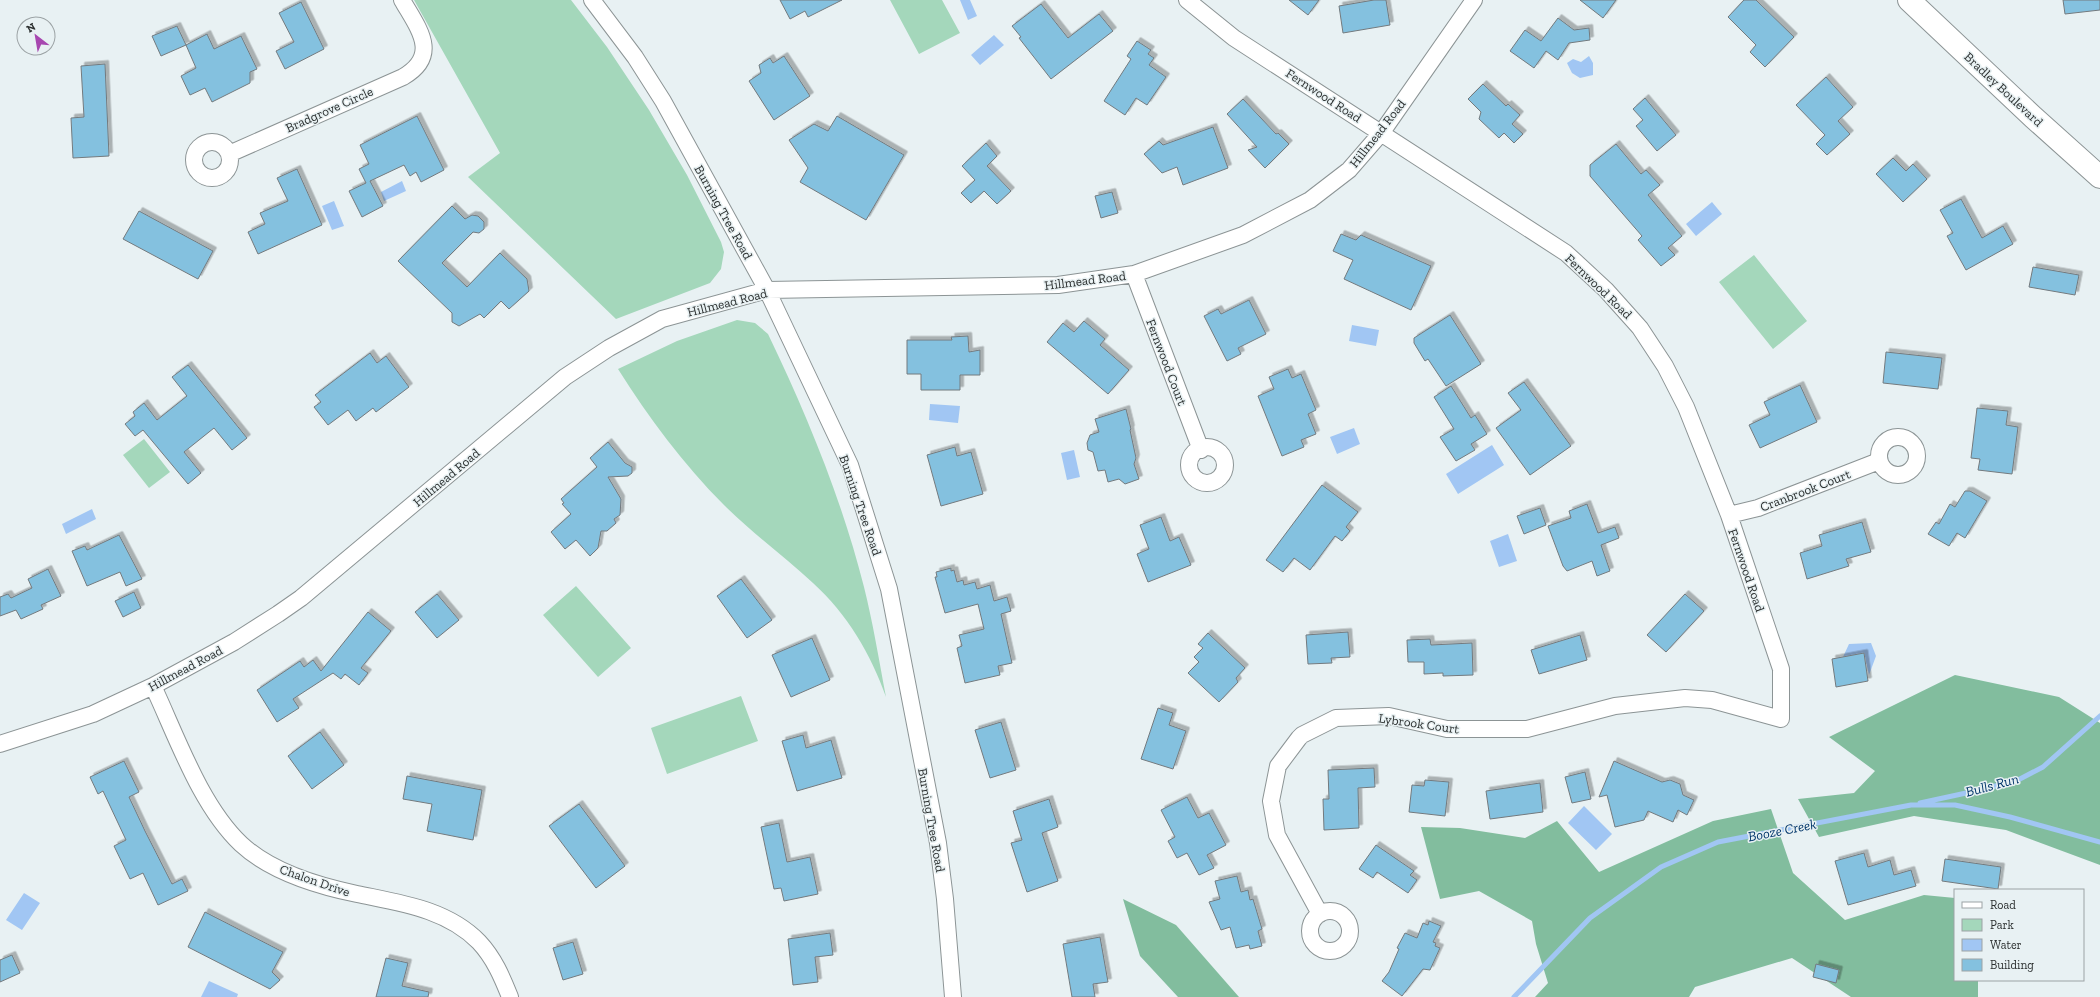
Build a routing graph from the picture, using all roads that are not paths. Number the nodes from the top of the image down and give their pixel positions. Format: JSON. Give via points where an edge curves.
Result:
{"nodes":[{"id":1,"x":402,"y":0,"type":"edge"},
{"id":2,"x":592,"y":0,"type":"edge"},
{"id":3,"x":1186,"y":0,"type":"edge"},
{"id":4,"x":1474,"y":0,"type":"edge"},
{"id":5,"x":1909,"y":0,"type":"edge"},
{"id":6,"x":1382,"y":132,"type":"junction"},
{"id":7,"x":229,"y":154,"type":"dead end"},
{"id":8,"x":2100,"y":177,"type":"edge"},
{"id":9,"x":1134,"y":274,"type":"junction"},
{"id":10,"x":768,"y":290,"type":"junction"},
{"id":11,"x":1200,"y":450,"type":"dead end"},
{"id":12,"x":1879,"y":461,"type":"dead end"},
{"id":13,"x":1729,"y":515,"type":"junction"},
{"id":14,"x":153,"y":686,"type":"junction"},
{"id":15,"x":1781,"y":719,"type":"joint"},
{"id":16,"x":0,"y":744,"type":"edge"},
{"id":17,"x":1320,"y":914,"type":"dead end"},
{"id":18,"x":510,"y":997,"type":"edge"},
{"id":19,"x":953,"y":997,"type":"edge"}],
"edges":[{"from":1,"to":7,"type":"street","name":"Bradgrove Circle","via":[[420,31],[424,44],[423,57],[416,70]]},
{"from":2,"to":10,"type":"street","name":"Burning Tree Road","via":[[635,57],[663,101]]},
{"from":3,"to":6,"type":"street","name":"Fernwood Road","via":[[1234,38]]},
{"from":4,"to":6,"type":"street","name":"Hillmead Road"},
{"from":5,"to":8,"type":"main road","name":"Bradley Boulevard"},
{"from":6,"to":9,"type":"street","name":"Hillmead Road","via":[[1349,170],[1310,200],[1243,235]]},
{"from":6,"to":13,"type":"street","name":"Fernwood Road","via":[[1566,253],[1606,290],[1640,328],[1665,366],[1686,407]]},
{"from":9,"to":10,"type":"street","name":"Hillmead Road","via":[[1058,285]]},
{"from":9,"to":11,"type":"street","name":"Fernwood Court"},
{"from":10,"to":14,"type":"street","name":"Hillmead Road","via":[[662,319],[564,376],[301,598],[234,642]]},
{"from":10,"to":19,"type":"street","name":"Burning Tree Road","via":[[850,465],[889,589],[938,843]]},
{"from":12,"to":13,"type":"street","name":"Cranbrook Court","via":[[1758,508]]},
{"from":13,"to":15,"type":"street","name":"Fernwood Road","via":[[1781,669]]},
{"from":14,"to":16,"type":"street","name":"Hillmead Road","via":[[93,714]]},
{"from":14,"to":18,"type":"street","name":"Chalon Drive","via":[[201,789],[219,819],[242,844],[270,864],[301,878],[355,894],[419,907],[460,925],[479,942],[496,964]]},
{"from":15,"to":17,"type":"street","name":"Lybrook Court","via":[[1712,700],[1685,698],[1615,706],[1527,729],[1447,729],[1389,716],[1336,718],[1299,738],[1278,766],[1271,801],[1277,835]]}]}
